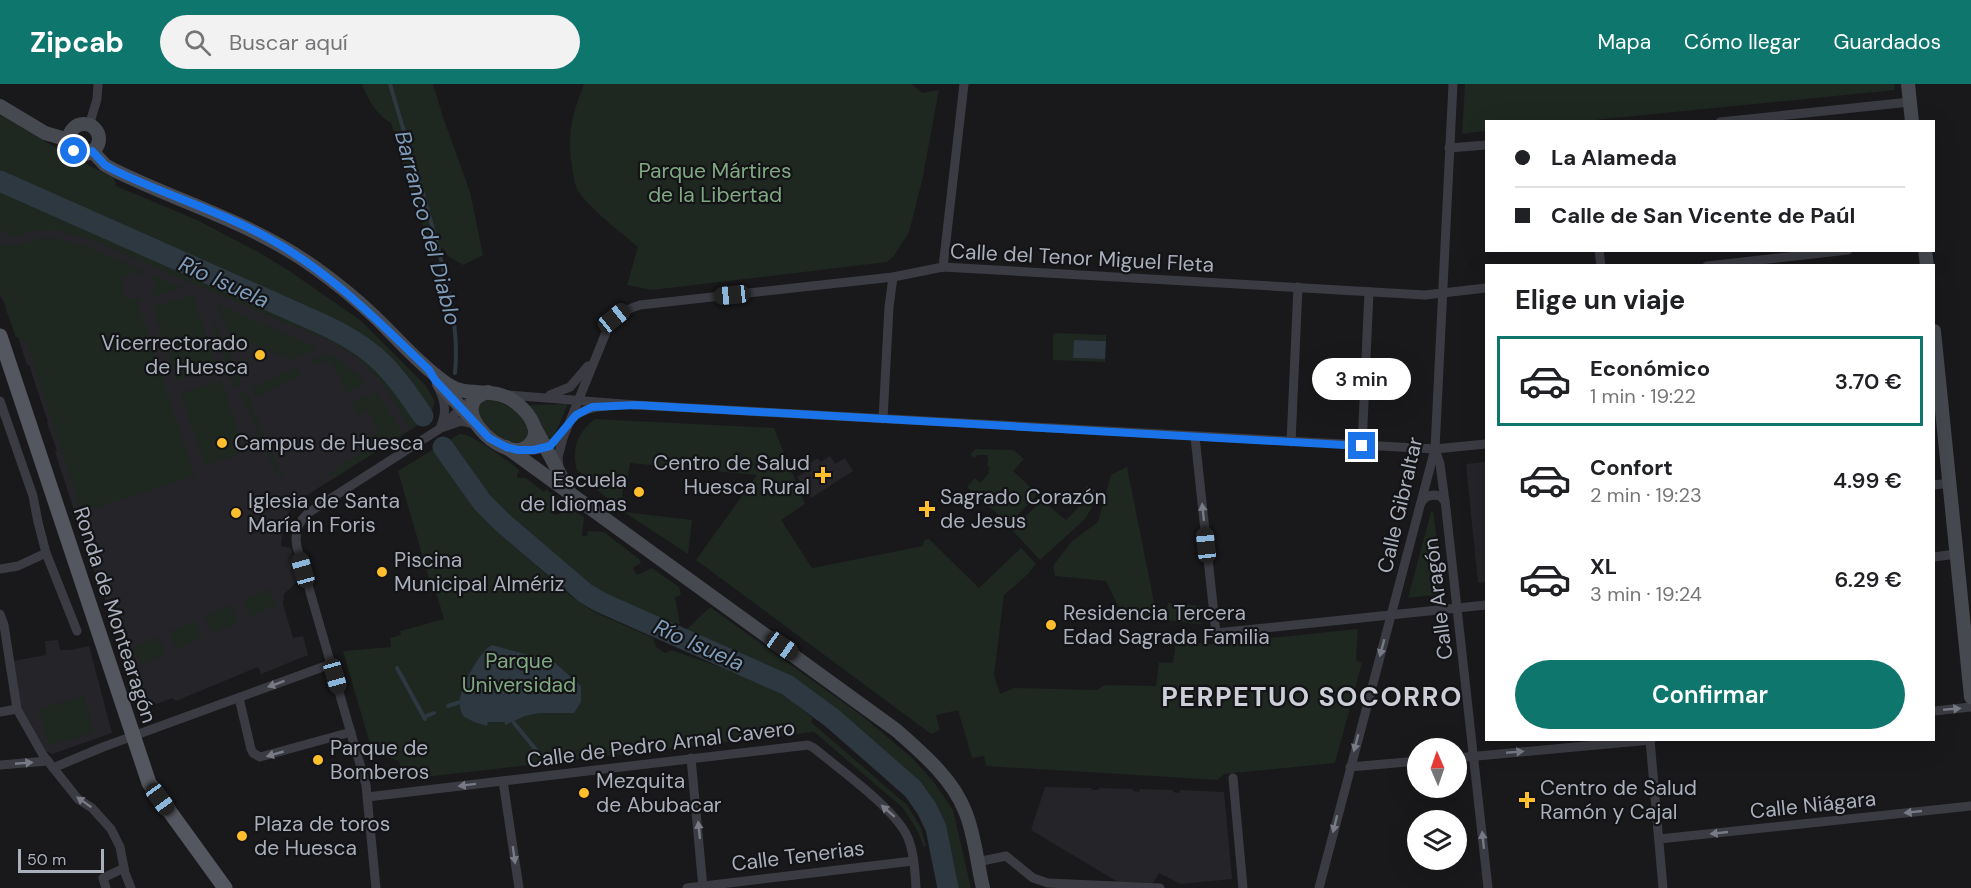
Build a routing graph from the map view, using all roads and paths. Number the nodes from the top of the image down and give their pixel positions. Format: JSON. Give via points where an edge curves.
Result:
{"nodes":[{"id":1,"x":98,"y":84,"type":"edge"},
{"id":2,"x":964,"y":84,"type":"edge"},
{"id":3,"x":1453,"y":84,"type":"edge"},
{"id":4,"x":1908,"y":84,"type":"edge"},
{"id":5,"x":1910,"y":102,"type":"junction"},
{"id":6,"x":0,"y":106,"type":"edge"},
{"id":7,"x":1739,"y":120,"type":"edge"},
{"id":8,"x":1912,"y":120,"type":"edge"},
{"id":9,"x":89,"y":126,"type":"junction"},
{"id":10,"x":69,"y":140,"type":"junction"},
{"id":11,"x":1485,"y":145,"type":"edge"},
{"id":12,"x":1449,"y":148,"type":"junction"},
{"id":13,"x":92,"y":151,"type":"junction"},
{"id":14,"x":1830,"y":252,"type":"edge"},
{"id":15,"x":1725,"y":264,"type":"edge"},
{"id":16,"x":943,"y":267,"type":"junction"},
{"id":17,"x":892,"y":277,"type":"junction"},
{"id":18,"x":1298,"y":287,"type":"junction"},
{"id":19,"x":1485,"y":288,"type":"edge"},
{"id":20,"x":1370,"y":292,"type":"junction"},
{"id":21,"x":1442,"y":293,"type":"junction"},
{"id":22,"x":0,"y":336,"type":"edge"},
{"id":23,"x":1935,"y":353,"type":"edge"},
{"id":24,"x":596,"y":354,"type":"junction"},
{"id":25,"x":432,"y":375,"type":"junction"},
{"id":26,"x":490,"y":393,"type":"junction"},
{"id":27,"x":530,"y":397,"type":"junction"},
{"id":28,"x":1937,"y":397,"type":"edge"},
{"id":29,"x":580,"y":399,"type":"junction"},
{"id":30,"x":0,"y":401,"type":"edge"},
{"id":31,"x":636,"y":405,"type":"junction"},
{"id":32,"x":461,"y":408,"type":"junction"},
{"id":33,"x":883,"y":419,"type":"junction"},
{"id":34,"x":568,"y":423,"type":"junction"},
{"id":35,"x":533,"y":424,"type":"junction"},
{"id":36,"x":478,"y":426,"type":"junction"},
{"id":37,"x":441,"y":428,"type":"junction"},
{"id":38,"x":1195,"y":437,"type":"junction"},
{"id":39,"x":1291,"y":442,"type":"junction"},
{"id":40,"x":1485,"y":444,"type":"edge"},
{"id":41,"x":1362,"y":446,"type":"junction"},
{"id":42,"x":546,"y":447,"type":"junction"},
{"id":43,"x":512,"y":448,"type":"junction"},
{"id":44,"x":1435,"y":449,"type":"junction"},
{"id":45,"x":562,"y":476,"type":"junction"},
{"id":46,"x":1949,"y":483,"type":"junction"},
{"id":47,"x":1935,"y":484,"type":"edge"},
{"id":48,"x":570,"y":492,"type":"junction"},
{"id":49,"x":1445,"y":501,"type":"junction"},
{"id":50,"x":1420,"y":504,"type":"junction"},
{"id":51,"x":46,"y":553,"type":"junction"},
{"id":52,"x":1956,"y":554,"type":"junction"},
{"id":53,"x":1935,"y":557,"type":"edge"},
{"id":54,"x":0,"y":569,"type":"edge"},
{"id":55,"x":1485,"y":605,"type":"edge"},
{"id":56,"x":1458,"y":608,"type":"junction"},
{"id":57,"x":0,"y":614,"type":"edge"},
{"id":58,"x":1391,"y":616,"type":"junction"},
{"id":59,"x":77,"y":630,"type":"dead end"},
{"id":60,"x":331,"y":664,"type":"junction"},
{"id":61,"x":1971,"y":697,"type":"edge"},
{"id":62,"x":239,"y":698,"type":"junction"},
{"id":63,"x":1971,"y":707,"type":"edge"},
{"id":64,"x":17,"y":709,"type":"junction"},
{"id":65,"x":1935,"y":711,"type":"edge"},
{"id":66,"x":0,"y":712,"type":"edge"},
{"id":67,"x":351,"y":732,"type":"junction"},
{"id":68,"x":133,"y":736,"type":"junction"},
{"id":69,"x":1639,"y":741,"type":"edge"},
{"id":70,"x":1650,"y":741,"type":"edge"},
{"id":71,"x":1474,"y":756,"type":"junction"},
{"id":72,"x":1467,"y":757,"type":"edge"},
{"id":73,"x":691,"y":758,"type":"junction"},
{"id":74,"x":1407,"y":762,"type":"edge"},
{"id":75,"x":51,"y":764,"type":"junction"},
{"id":76,"x":0,"y":765,"type":"edge"},
{"id":77,"x":1350,"y":767,"type":"junction"},
{"id":78,"x":1233,"y":778,"type":"dead end"},
{"id":79,"x":503,"y":781,"type":"junction"},
{"id":80,"x":367,"y":797,"type":"junction"},
{"id":81,"x":1971,"y":806,"type":"edge"},
{"id":82,"x":1659,"y":839,"type":"junction"},
{"id":83,"x":914,"y":861,"type":"junction"},
{"id":84,"x":977,"y":862,"type":"junction"},
{"id":85,"x":124,"y":868,"type":"junction"},
{"id":86,"x":105,"y":883,"type":"edge"},
{"id":87,"x":703,"y":887,"type":"edge"},
{"id":88,"x":131,"y":888,"type":"edge"},
{"id":89,"x":225,"y":888,"type":"edge"},
{"id":90,"x":376,"y":888,"type":"edge"},
{"id":91,"x":519,"y":888,"type":"edge"},
{"id":92,"x":687,"y":888,"type":"edge"},
{"id":93,"x":916,"y":888,"type":"edge"},
{"id":94,"x":983,"y":888,"type":"edge"},
{"id":95,"x":1160,"y":888,"type":"edge"},
{"id":96,"x":1243,"y":888,"type":"edge"},
{"id":97,"x":1319,"y":888,"type":"edge"},
{"id":98,"x":1488,"y":888,"type":"edge"},
{"id":99,"x":1663,"y":888,"type":"edge"}],
"edges":[{"from":1,"to":9,"type":"street"},
{"from":2,"to":16,"type":"street"},
{"from":3,"to":12,"type":"street","name":"Calle Gibraltar"},
{"from":4,"to":5,"type":"main road"},
{"from":5,"to":7,"type":"street"},
{"from":5,"to":8,"type":"main road"},
{"from":6,"to":10,"type":"main road","via":[[45,133]]},
{"from":9,"to":10,"type":"main road","via":[[73,129]]},
{"from":9,"to":13,"type":"main road","via":[[98,136]]},
{"from":10,"to":13,"type":"main road","via":[[78,153]]},
{"from":11,"to":12,"type":"street"},
{"from":12,"to":21,"type":"street","name":"Calle Gibraltar"},
{"from":13,"to":25,"type":"main road","via":[[114,170],[240,224],[300,258],[372,315]]},
{"from":14,"to":15,"type":"street"},
{"from":16,"to":17,"type":"street","name":"Calle del Tenor Miguel Fleta"},
{"from":16,"to":18,"type":"street","name":"Calle del Tenor Miguel Fleta"},
{"from":17,"to":24,"type":"street","name":"Calle del Tenor Miguel Fleta","via":[[640,304],[614,318]]},
{"from":17,"to":33,"type":"street"},
{"from":18,"to":20,"type":"street","name":"Calle del Tenor Miguel Fleta"},
{"from":18,"to":39,"type":"street"},
{"from":19,"to":21,"type":"street","name":"Calle del Tenor Miguel Fleta"},
{"from":20,"to":21,"type":"street","name":"Calle del Tenor Miguel Fleta"},
{"from":20,"to":41,"type":"street"},
{"from":21,"to":44,"type":"street","name":"Calle Gibraltar"},
{"from":22,"to":68,"type":"main road","name":"Ronda de Montearagón"},
{"from":23,"to":28,"type":"main road"},
{"from":24,"to":27,"type":"street","name":"Calle del Tenor Miguel Fleta","via":[[570,387]]},
{"from":24,"to":29,"type":"street","name":"Calle del Tenor Miguel Fleta"},
{"from":25,"to":26,"type":"main road","via":[[459,390]]},
{"from":25,"to":32,"type":"main road"},
{"from":25,"to":37,"type":"street","via":[[445,405]]},
{"from":26,"to":27,"type":"street"},
{"from":26,"to":32,"type":"street","via":[[474,396]]},
{"from":26,"to":35,"type":"main road","via":[[517,404]]},
{"from":26,"to":36,"type":"main road","via":[[472,404]]},
{"from":27,"to":29,"type":"street"},
{"from":28,"to":46,"type":"main road"},
{"from":29,"to":31,"type":"street"},
{"from":29,"to":34,"type":"street","name":"Calle del Tenor Miguel Fleta"},
{"from":30,"to":51,"type":"street","via":[[33,496]]},
{"from":31,"to":33,"type":"street"},
{"from":31,"to":34,"type":"street","via":[[592,407]]},
{"from":32,"to":36,"type":"main road"},
{"from":32,"to":37,"type":"street"},
{"from":33,"to":38,"type":"street"},
{"from":34,"to":42,"type":"street"},
{"from":34,"to":45,"type":"street","name":"Calle del Tenor Miguel Fleta","via":[[558,457]]},
{"from":35,"to":42,"type":"main road"},
{"from":35,"to":43,"type":"main road","via":[[531,443]]},
{"from":36,"to":37,"type":"street","via":[[461,421]]},
{"from":36,"to":43,"type":"main road","via":[[494,441]]},
{"from":37,"to":60,"type":"street","via":[[308,513],[298,526],[297,547]]},
{"from":38,"to":39,"type":"street"},
{"from":58,"to":38,"type":"street","one_way":true,"via":[[1216,633]]},
{"from":39,"to":41,"type":"street"},
{"from":40,"to":44,"type":"street"},
{"from":41,"to":44,"type":"street"},
{"from":42,"to":43,"type":"street"},
{"from":42,"to":45,"type":"main road"},
{"from":43,"to":48,"type":"main road"},
{"from":44,"to":49,"type":"street","name":"Calle Aragón"},
{"from":44,"to":50,"type":"street","name":"Calle Gibraltar"},
{"from":45,"to":48,"type":"main road"},
{"from":46,"to":47,"type":"street"},
{"from":46,"to":52,"type":"main road"},
{"from":48,"to":84,"type":"main road","via":[[896,730],[941,774],[960,801]]},
{"from":49,"to":50,"type":"street","via":[[1432,495]]},
{"from":49,"to":56,"type":"street","name":"Calle Aragón"},
{"from":50,"to":58,"type":"street","name":"Calle Gibraltar"},
{"from":51,"to":54,"type":"street","via":[[18,566]]},
{"from":51,"to":59,"type":"street"},
{"from":52,"to":53,"type":"street"},
{"from":52,"to":61,"type":"main road"},
{"from":55,"to":56,"type":"street"},
{"from":56,"to":58,"type":"street"},
{"from":56,"to":71,"type":"street","name":"Calle Aragón"},
{"from":57,"to":64,"type":"street"},
{"from":58,"to":77,"type":"street","name":"Calle Gibraltar","one_way":true},
{"from":60,"to":62,"type":"street","one_way":true},
{"from":60,"to":67,"type":"street"},
{"from":67,"to":62,"type":"street","one_way":true,"via":[[260,757],[251,748]]},
{"from":62,"to":68,"type":"street"},
{"from":65,"to":63,"type":"street","one_way":true},
{"from":64,"to":66,"type":"street"},
{"from":64,"to":75,"type":"street"},
{"from":67,"to":80,"type":"street"},
{"from":68,"to":75,"type":"street"},
{"from":68,"to":89,"type":"main road","name":"Ronda de Montearagón","via":[[153,790]]},
{"from":71,"to":69,"type":"street","one_way":true},
{"from":70,"to":82,"type":"street"},
{"from":71,"to":72,"type":"street"},
{"from":98,"to":71,"type":"street","name":"Calle Aragón","one_way":true},
{"from":73,"to":79,"type":"street","name":"Calle de Pedro Arnal Cavero"},
{"from":83,"to":73,"type":"street","name":"Calle de Pedro Arnal Cavero","one_way":true,"via":[[907,835],[894,816],[811,746]]},
{"from":87,"to":73,"type":"street","one_way":true},
{"from":74,"to":77,"type":"street"},
{"from":76,"to":75,"type":"street","one_way":true},
{"from":85,"to":75,"type":"street","one_way":true,"via":[[111,829],[78,799]]},
{"from":77,"to":97,"type":"street","name":"Calle Gibraltar","one_way":true},
{"from":78,"to":96,"type":"street"},
{"from":79,"to":80,"type":"street","name":"Calle de Pedro Arnal Cavero","one_way":true},
{"from":79,"to":91,"type":"street","one_way":true},
{"from":80,"to":90,"type":"street"},
{"from":81,"to":82,"type":"street","name":"Calle Niágara","one_way":true},
{"from":82,"to":99,"type":"street"},
{"from":83,"to":87,"type":"street","name":"Calle Tenerias"},
{"from":83,"to":93,"type":"street","name":"Calle de Pedro Arnal Cavero"},
{"from":84,"to":94,"type":"main road"},
{"from":84,"to":95,"type":"street","via":[[1006,856],[1033,878],[1048,883]]},
{"from":85,"to":86,"type":"street"},
{"from":85,"to":88,"type":"street"},
{"from":87,"to":92,"type":"street","name":"Calle Tenerias"}]}
